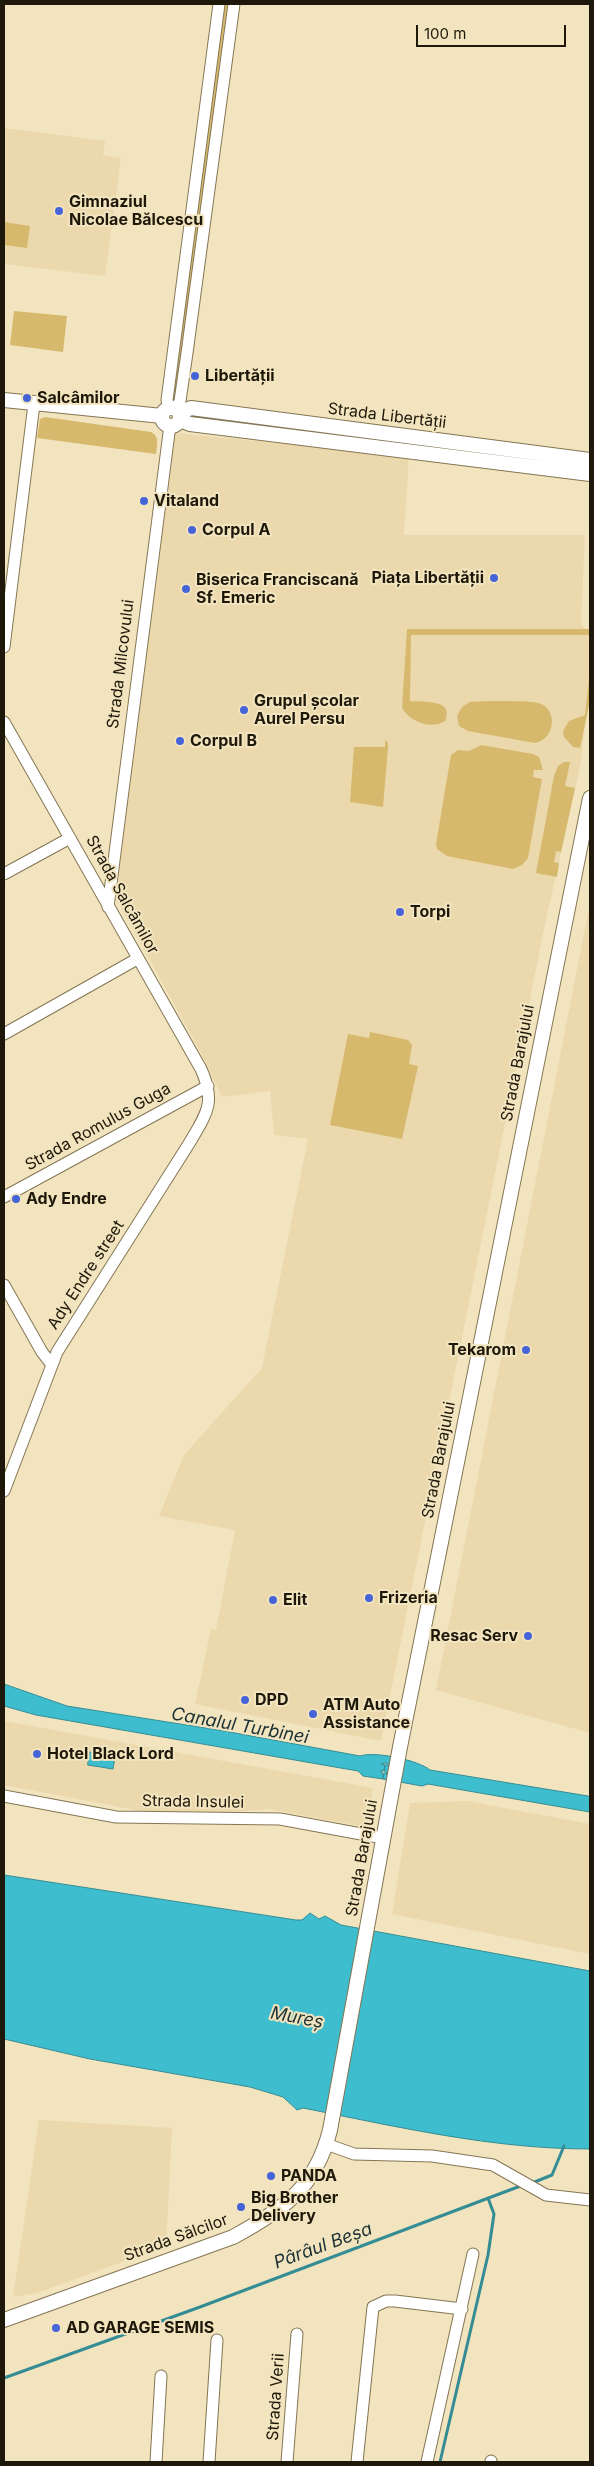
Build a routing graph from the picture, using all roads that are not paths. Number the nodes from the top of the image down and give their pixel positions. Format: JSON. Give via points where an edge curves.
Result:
{"nodes":[{"id":1,"x":219,"y":4,"type":"edge"},
{"id":2,"x":234,"y":4,"type":"edge"},
{"id":3,"x":181,"y":295,"type":"junction"},
{"id":4,"x":194,"y":297,"type":"junction"},
{"id":5,"x":4,"y":400,"type":"edge"},
{"id":6,"x":34,"y":404,"type":"junction"},
{"id":7,"x":173,"y":415,"type":"junction"},
{"id":8,"x":590,"y":470,"type":"edge"},
{"id":9,"x":4,"y":646,"type":"edge"},
{"id":10,"x":4,"y":722,"type":"edge"},
{"id":11,"x":7,"y":736,"type":"edge"},
{"id":12,"x":590,"y":798,"type":"edge"},
{"id":13,"x":70,"y":838,"type":"junction"},
{"id":14,"x":4,"y":874,"type":"edge"},
{"id":15,"x":108,"y":907,"type":"junction"},
{"id":16,"x":137,"y":959,"type":"junction"},
{"id":17,"x":4,"y":1034,"type":"edge"},
{"id":18,"x":208,"y":1086,"type":"junction"},
{"id":19,"x":4,"y":1197,"type":"edge"},
{"id":20,"x":4,"y":1284,"type":"edge"},
{"id":21,"x":52,"y":1365,"type":"junction"},
{"id":22,"x":4,"y":1491,"type":"edge"},
{"id":23,"x":4,"y":1796,"type":"edge"},
{"id":24,"x":383,"y":1838,"type":"junction"},
{"id":25,"x":326,"y":2144,"type":"junction"},
{"id":26,"x":590,"y":2200,"type":"edge"},
{"id":27,"x":473,"y":2254,"type":"dead end"},
{"id":28,"x":462,"y":2308,"type":"junction"},
{"id":29,"x":4,"y":2320,"type":"edge"},
{"id":30,"x":297,"y":2334,"type":"dead end"},
{"id":31,"x":217,"y":2340,"type":"dead end"},
{"id":32,"x":162,"y":2376,"type":"dead end"},
{"id":33,"x":156,"y":2462,"type":"edge"},
{"id":34,"x":209,"y":2462,"type":"edge"},
{"id":35,"x":287,"y":2462,"type":"edge"},
{"id":36,"x":357,"y":2462,"type":"edge"},
{"id":37,"x":427,"y":2462,"type":"edge"}],
"edges":[{"from":1,"to":3,"type":"street"},
{"from":2,"to":4,"type":"street"},
{"from":3,"to":4,"type":"street"},
{"from":3,"to":7,"type":"street","via":[[167,400]]},
{"from":4,"to":7,"type":"street","via":[[180,402]]},
{"from":5,"to":6,"type":"main road","name":"Strada Libertății"},
{"from":6,"to":7,"type":"main road","name":"Strada Libertății"},
{"from":6,"to":9,"type":"street"},
{"from":7,"to":8,"type":"main road","name":"Strada Libertății","via":[[191,408]]},
{"from":7,"to":15,"type":"street","name":"Strada Milcovului"},
{"from":10,"to":11,"type":"street","name":"Strada Salcâmilor"},
{"from":11,"to":13,"type":"street","name":"Strada Salcâmilor"},
{"from":12,"to":24,"type":"main road","name":"Strada Barajului"},
{"from":13,"to":14,"type":"street"},
{"from":13,"to":15,"type":"street","name":"Strada Salcâmilor"},
{"from":15,"to":16,"type":"street","name":"Strada Salcâmilor"},
{"from":16,"to":17,"type":"street"},
{"from":16,"to":18,"type":"street","name":"Strada Salcâmilor"},
{"from":18,"to":19,"type":"street","name":"Strada Romulus Guga"},
{"from":18,"to":21,"type":"street","name":"Ady Endre street","via":[[210,1095],[204,1117],[64,1340]]},
{"from":20,"to":21,"type":"street"},
{"from":21,"to":22,"type":"street","name":"Ady Endre street"},
{"from":23,"to":24,"type":"street","name":"Strada Insulei","via":[[116,1817],[280,1819]]},
{"from":24,"to":25,"type":"main road","name":"Strada Barajului"},
{"from":25,"to":26,"type":"street","via":[[354,2154],[471,2160],[493,2165],[546,2195]]},
{"from":25,"to":29,"type":"main road","name":"Strada Sălcilor","via":[[312,2176],[302,2189],[264,2220],[241,2233]]},
{"from":27,"to":28,"type":"street"},
{"from":28,"to":36,"type":"street","via":[[395,2300],[373,2307]]},
{"from":28,"to":37,"type":"street"},
{"from":30,"to":35,"type":"street","name":"Strada Verii"},
{"from":31,"to":34,"type":"street"},
{"from":32,"to":33,"type":"street"}]}
